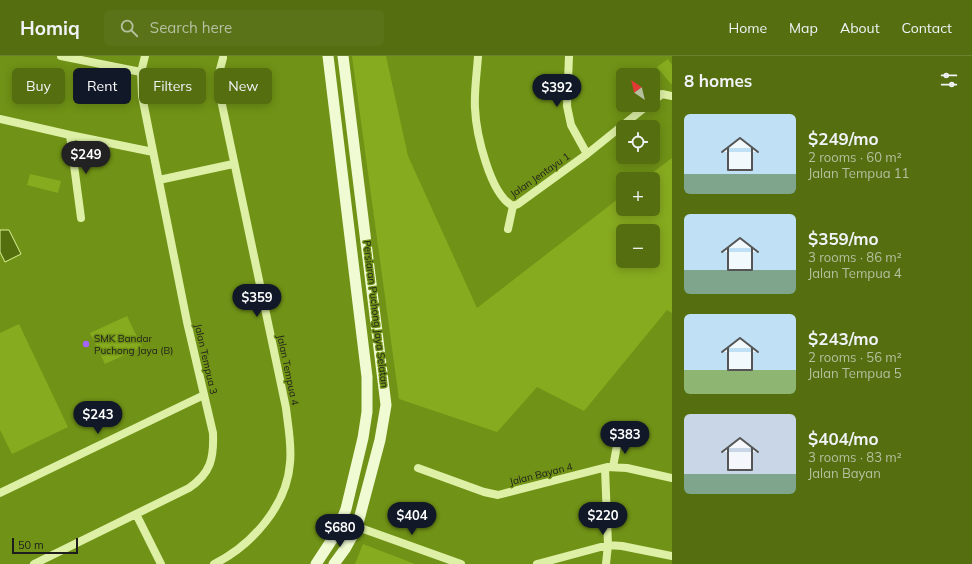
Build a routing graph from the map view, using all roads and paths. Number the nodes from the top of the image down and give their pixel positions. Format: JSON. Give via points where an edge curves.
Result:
{"nodes":[{"id":1,"x":61,"y":56,"type":"edge"},
{"id":2,"x":145,"y":56,"type":"edge"},
{"id":3,"x":328,"y":56,"type":"edge"},
{"id":4,"x":343,"y":56,"type":"edge"},
{"id":5,"x":478,"y":56,"type":"edge"},
{"id":6,"x":569,"y":56,"type":"edge"},
{"id":7,"x":222,"y":58,"type":"dead end"},
{"id":8,"x":142,"y":68,"type":"edge"},
{"id":9,"x":139,"y":72,"type":"edge"},
{"id":10,"x":660,"y":96,"type":"edge"},
{"id":11,"x":672,"y":96,"type":"edge"},
{"id":12,"x":144,"y":104,"type":"edge"},
{"id":13,"x":639,"y":112,"type":"edge"},
{"id":14,"x":0,"y":119,"type":"edge"},
{"id":15,"x":70,"y":135,"type":"junction"},
{"id":16,"x":153,"y":152,"type":"junction"},
{"id":17,"x":587,"y":154,"type":"junction"},
{"id":18,"x":233,"y":164,"type":"junction"},
{"id":19,"x":159,"y":180,"type":"junction"},
{"id":20,"x":513,"y":206,"type":"junction"},
{"id":21,"x":81,"y":218,"type":"dead end"},
{"id":22,"x":508,"y":229,"type":"dead end"},
{"id":23,"x":204,"y":396,"type":"junction"},
{"id":24,"x":618,"y":440,"type":"dead end"},
{"id":25,"x":614,"y":467,"type":"junction"},
{"id":26,"x":418,"y":468,"type":"dead end"},
{"id":27,"x":605,"y":468,"type":"junction"},
{"id":28,"x":672,"y":478,"type":"edge"},
{"id":29,"x":0,"y":493,"type":"edge"},
{"id":30,"x":136,"y":514,"type":"junction"},
{"id":31,"x":341,"y":521,"type":"junction"},
{"id":32,"x":357,"y":527,"type":"junction"},
{"id":33,"x":608,"y":545,"type":"junction"},
{"id":34,"x":672,"y":556,"type":"edge"},
{"id":35,"x":444,"y":561,"type":"edge"},
{"id":36,"x":34,"y":564,"type":"edge"},
{"id":37,"x":161,"y":564,"type":"edge"},
{"id":38,"x":214,"y":564,"type":"edge"},
{"id":39,"x":316,"y":564,"type":"edge"},
{"id":40,"x":334,"y":564,"type":"edge"},
{"id":41,"x":461,"y":564,"type":"edge"},
{"id":42,"x":537,"y":564,"type":"edge"},
{"id":43,"x":606,"y":564,"type":"edge"}],
"edges":[{"from":1,"to":9,"type":"street"},
{"from":2,"to":8,"type":"street","name":"Jalan Tempua 3"},
{"from":3,"to":31,"type":"main road","name":"Persiaran Puchong Jaya Selatan","via":[[367,376],[367,412],[363,438]]},
{"from":4,"to":32,"type":"main road","name":"Persiaran Puchong Jaya Selatan","via":[[386,404],[380,440]]},
{"from":5,"to":20,"type":"street","name":"Jalan Jentayu 1","via":[[475,109],[481,148],[500,195]]},
{"from":6,"to":17,"type":"street","via":[[567,106],[571,125]]},
{"from":7,"to":18,"type":"street","name":"Jalan Tempua 4","via":[[218,77]]},
{"from":10,"to":11,"type":"street"},
{"from":12,"to":16,"type":"street","name":"Jalan Tempua 3"},
{"from":13,"to":17,"type":"street","name":"Jalan Jentayu 1"},
{"from":14,"to":15,"type":"street"},
{"from":15,"to":16,"type":"street"},
{"from":15,"to":21,"type":"street"},
{"from":16,"to":19,"type":"street","name":"Jalan Tempua 3"},
{"from":17,"to":20,"type":"street","name":"Jalan Jentayu 1"},
{"from":18,"to":19,"type":"street"},
{"from":18,"to":38,"type":"street","name":"Jalan Tempua 4","via":[[286,408],[290,464],[285,485],[268,519],[248,541]]},
{"from":19,"to":23,"type":"street","name":"Jalan Tempua 3"},
{"from":20,"to":22,"type":"street"},
{"from":23,"to":29,"type":"street"},
{"from":23,"to":30,"type":"street","name":"Jalan Tempua 3","via":[[214,446],[206,473],[199,482],[189,488]]},
{"from":24,"to":25,"type":"street"},
{"from":25,"to":27,"type":"street","name":"Jalan Bayan 4"},
{"from":25,"to":28,"type":"street","name":"Jalan Bayan 4"},
{"from":26,"to":27,"type":"street","name":"Jalan Bayan 4","via":[[498,495]]},
{"from":27,"to":33,"type":"street"},
{"from":30,"to":36,"type":"street","name":"Jalan Tempua 3"},
{"from":30,"to":37,"type":"street"},
{"from":31,"to":32,"type":"street"},
{"from":31,"to":39,"type":"main road","name":"Persiaran Puchong Jaya Selatan","via":[[337,532]]},
{"from":32,"to":35,"type":"street"},
{"from":32,"to":40,"type":"main road","name":"Persiaran Puchong Jaya Selatan"},
{"from":33,"to":34,"type":"street"},
{"from":33,"to":42,"type":"street"},
{"from":33,"to":43,"type":"street"},
{"from":35,"to":41,"type":"street"}]}
